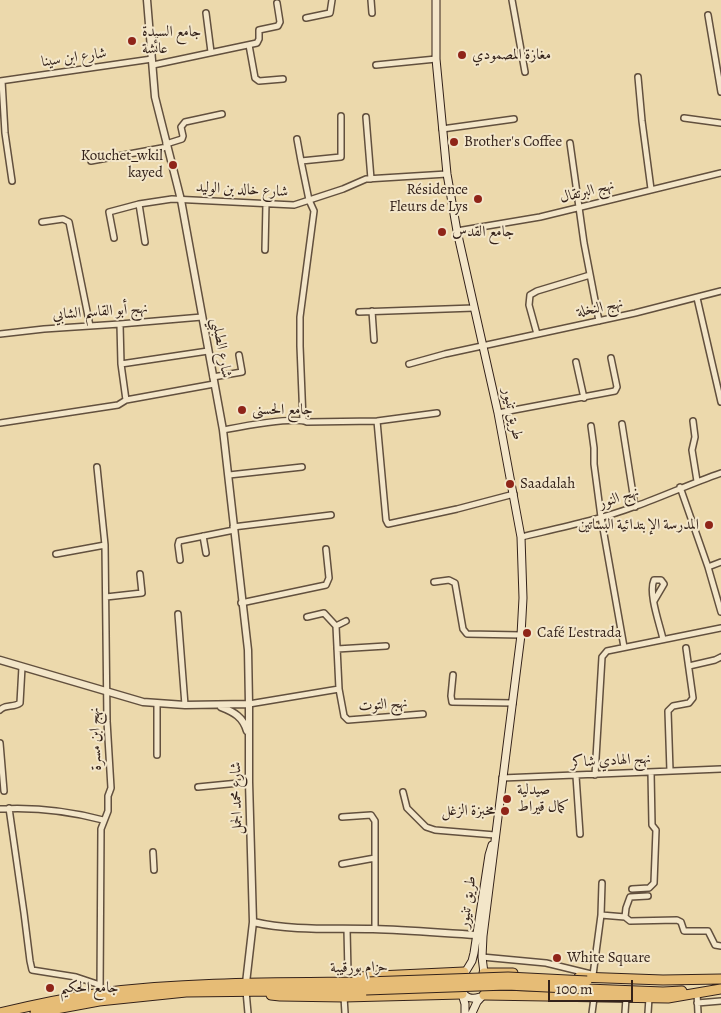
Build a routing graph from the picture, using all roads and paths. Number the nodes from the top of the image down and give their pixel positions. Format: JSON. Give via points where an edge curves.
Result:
{"nodes":[{"id":1,"x":147,"y":0,"type":"edge"},
{"id":2,"x":332,"y":0,"type":"edge"},
{"id":3,"x":371,"y":0,"type":"edge"},
{"id":4,"x":436,"y":0,"type":"edge"},
{"id":5,"x":512,"y":0,"type":"edge"},
{"id":6,"x":277,"y":3,"type":"dead end"},
{"id":7,"x":206,"y":13,"type":"dead end"},
{"id":8,"x":372,"y":13,"type":"dead end"},
{"id":9,"x":708,"y":15,"type":"dead end"},
{"id":10,"x":306,"y":18,"type":"dead end"},
{"id":11,"x":248,"y":45,"type":"junction"},
{"id":12,"x":211,"y":52,"type":"junction"},
{"id":13,"x":436,"y":59,"type":"junction"},
{"id":14,"x":152,"y":62,"type":"junction"},
{"id":15,"x":376,"y":65,"type":"dead end"},
{"id":16,"x":525,"y":72,"type":"dead end"},
{"id":17,"x":638,"y":77,"type":"dead end"},
{"id":18,"x":283,"y":78,"type":"dead end"},
{"id":19,"x":1,"y":81,"type":"edge"},
{"id":20,"x":721,"y":92,"type":"edge"},
{"id":21,"x":222,"y":114,"type":"dead end"},
{"id":22,"x":341,"y":116,"type":"dead end"},
{"id":23,"x":366,"y":117,"type":"dead end"},
{"id":24,"x":684,"y":118,"type":"dead end"},
{"id":25,"x":514,"y":119,"type":"dead end"},
{"id":26,"x":721,"y":123,"type":"edge"},
{"id":27,"x":442,"y":129,"type":"junction"},
{"id":28,"x":297,"y":140,"type":"dead end"},
{"id":29,"x":570,"y":143,"type":"dead end"},
{"id":30,"x":167,"y":145,"type":"junction"},
{"id":31,"x":90,"y":161,"type":"dead end"},
{"id":32,"x":301,"y":161,"type":"junction"},
{"id":33,"x":721,"y":173,"type":"edge"},
{"id":34,"x":447,"y":174,"type":"junction"},
{"id":35,"x":371,"y":179,"type":"junction"},
{"id":36,"x":12,"y":181,"type":"dead end"},
{"id":37,"x":651,"y":190,"type":"junction"},
{"id":38,"x":181,"y":200,"type":"junction"},
{"id":39,"x":310,"y":200,"type":"junction"},
{"id":40,"x":266,"y":203,"type":"junction"},
{"id":41,"x":139,"y":204,"type":"junction"},
{"id":42,"x":578,"y":207,"type":"junction"},
{"id":43,"x":42,"y":222,"type":"dead end"},
{"id":44,"x":457,"y":231,"type":"junction"},
{"id":45,"x":114,"y":238,"type":"dead end"},
{"id":46,"x":145,"y":242,"type":"dead end"},
{"id":47,"x":265,"y":250,"type":"dead end"},
{"id":48,"x":590,"y":275,"type":"junction"},
{"id":49,"x":721,"y":291,"type":"edge"},
{"id":50,"x":697,"y":298,"type":"junction"},
{"id":51,"x":474,"y":308,"type":"junction"},
{"id":52,"x":359,"y":312,"type":"dead end"},
{"id":53,"x":372,"y":312,"type":"junction"},
{"id":54,"x":202,"y":317,"type":"junction"},
{"id":55,"x":599,"y":321,"type":"junction"},
{"id":56,"x":120,"y":324,"type":"junction"},
{"id":57,"x":90,"y":326,"type":"junction"},
{"id":58,"x":0,"y":333,"type":"edge"},
{"id":59,"x":537,"y":334,"type":"junction"},
{"id":60,"x":374,"y":340,"type":"dead end"},
{"id":61,"x":483,"y":345,"type":"junction"},
{"id":62,"x":208,"y":350,"type":"junction"},
{"id":63,"x":239,"y":355,"type":"dead end"},
{"id":64,"x":611,"y":358,"type":"dead end"},
{"id":65,"x":576,"y":362,"type":"dead end"},
{"id":66,"x":122,"y":364,"type":"junction"},
{"id":67,"x":409,"y":364,"type":"dead end"},
{"id":68,"x":214,"y":380,"type":"junction"},
{"id":69,"x":720,"y":390,"type":"edge"},
{"id":70,"x":584,"y":398,"type":"junction"},
{"id":71,"x":126,"y":400,"type":"junction"},
{"id":72,"x":721,"y":402,"type":"edge"},
{"id":73,"x":437,"y":413,"type":"dead end"},
{"id":74,"x":498,"y":414,"type":"junction"},
{"id":75,"x":303,"y":420,"type":"junction"},
{"id":76,"x":378,"y":420,"type":"junction"},
{"id":77,"x":693,"y":421,"type":"dead end"},
{"id":78,"x":0,"y":423,"type":"edge"},
{"id":79,"x":622,"y":424,"type":"dead end"},
{"id":80,"x":591,"y":426,"type":"dead end"},
{"id":81,"x":223,"y":430,"type":"junction"},
{"id":82,"x":302,"y":467,"type":"dead end"},
{"id":83,"x":96,"y":468,"type":"dead end"},
{"id":84,"x":721,"y":473,"type":"edge"},
{"id":85,"x":229,"y":475,"type":"junction"},
{"id":86,"x":696,"y":481,"type":"junction"},
{"id":87,"x":680,"y":487,"type":"junction"},
{"id":88,"x":514,"y":494,"type":"junction"},
{"id":89,"x":635,"y":507,"type":"junction"},
{"id":90,"x":331,"y":515,"type":"dead end"},
{"id":91,"x":601,"y":517,"type":"junction"},
{"id":92,"x":233,"y":528,"type":"junction"},
{"id":93,"x":203,"y":536,"type":"junction"},
{"id":94,"x":521,"y":537,"type":"junction"},
{"id":95,"x":105,"y":546,"type":"junction"},
{"id":96,"x":326,"y":549,"type":"dead end"},
{"id":97,"x":206,"y":553,"type":"dead end"},
{"id":98,"x":56,"y":554,"type":"dead end"},
{"id":99,"x":180,"y":560,"type":"dead end"},
{"id":100,"x":721,"y":562,"type":"edge"},
{"id":101,"x":708,"y":567,"type":"junction"},
{"id":102,"x":140,"y":574,"type":"dead end"},
{"id":103,"x":434,"y":582,"type":"dead end"},
{"id":104,"x":106,"y":597,"type":"junction"},
{"id":105,"x":654,"y":600,"type":"dead end"},
{"id":106,"x":241,"y":603,"type":"junction"},
{"id":107,"x":721,"y":612,"type":"edge"},
{"id":108,"x":178,"y":614,"type":"dead end"},
{"id":109,"x":306,"y":617,"type":"dead end"},
{"id":110,"x":346,"y":621,"type":"dead end"},
{"id":111,"x":336,"y":626,"type":"junction"},
{"id":112,"x":721,"y":628,"type":"edge"},
{"id":113,"x":521,"y":635,"type":"junction"},
{"id":114,"x":663,"y":639,"type":"junction"},
{"id":115,"x":386,"y":646,"type":"dead end"},
{"id":116,"x":624,"y":647,"type":"junction"},
{"id":117,"x":686,"y":648,"type":"dead end"},
{"id":118,"x":337,"y":649,"type":"junction"},
{"id":119,"x":721,"y":658,"type":"edge"},
{"id":120,"x":0,"y":660,"type":"edge"},
{"id":121,"x":689,"y":666,"type":"junction"},
{"id":122,"x":22,"y":667,"type":"junction"},
{"id":123,"x":453,"y":675,"type":"dead end"},
{"id":124,"x":339,"y":689,"type":"junction"},
{"id":125,"x":107,"y":690,"type":"junction"},
{"id":126,"x":514,"y":703,"type":"junction"},
{"id":127,"x":157,"y":704,"type":"junction"},
{"id":128,"x":249,"y":704,"type":"junction"},
{"id":129,"x":185,"y":705,"type":"junction"},
{"id":130,"x":218,"y":706,"type":"junction"},
{"id":131,"x":0,"y":710,"type":"edge"},
{"id":132,"x":423,"y":714,"type":"dead end"},
{"id":133,"x":249,"y":737,"type":"junction"},
{"id":134,"x":0,"y":743,"type":"edge"},
{"id":135,"x":157,"y":754,"type":"dead end"},
{"id":136,"x":670,"y":770,"type":"junction"},
{"id":137,"x":721,"y":770,"type":"edge"},
{"id":138,"x":650,"y":772,"type":"junction"},
{"id":139,"x":594,"y":775,"type":"junction"},
{"id":140,"x":576,"y":776,"type":"junction"},
{"id":141,"x":502,"y":778,"type":"junction"},
{"id":142,"x":249,"y":782,"type":"junction"},
{"id":143,"x":198,"y":787,"type":"dead end"},
{"id":144,"x":4,"y":791,"type":"dead end"},
{"id":145,"x":403,"y":792,"type":"dead end"},
{"id":146,"x":9,"y":808,"type":"junction"},
{"id":147,"x":0,"y":809,"type":"edge"},
{"id":148,"x":342,"y":817,"type":"dead end"},
{"id":149,"x":104,"y":818,"type":"junction"},
{"id":150,"x":580,"y":834,"type":"dead end"},
{"id":151,"x":495,"y":835,"type":"junction"},
{"id":152,"x":153,"y":852,"type":"dead end"},
{"id":153,"x":374,"y":858,"type":"junction"},
{"id":154,"x":342,"y":864,"type":"dead end"},
{"id":155,"x":154,"y":870,"type":"dead end"},
{"id":156,"x":602,"y":883,"type":"dead end"},
{"id":157,"x":632,"y":889,"type":"dead end"},
{"id":158,"x":648,"y":896,"type":"dead end"},
{"id":159,"x":601,"y":915,"type":"junction"},
{"id":160,"x":625,"y":917,"type":"junction"},
{"id":161,"x":253,"y":922,"type":"junction"},
{"id":162,"x":347,"y":929,"type":"junction"},
{"id":163,"x":375,"y":929,"type":"junction"},
{"id":164,"x":477,"y":935,"type":"junction"},
{"id":165,"x":721,"y":946,"type":"edge"},
{"id":166,"x":482,"y":957,"type":"junction"},
{"id":167,"x":465,"y":972,"type":"junction"},
{"id":168,"x":348,"y":973,"type":"dead end"},
{"id":169,"x":484,"y":973,"type":"junction"},
{"id":170,"x":721,"y":980,"type":"edge"},
{"id":171,"x":590,"y":981,"type":"junction"},
{"id":172,"x":246,"y":986,"type":"junction"},
{"id":173,"x":721,"y":988,"type":"edge"},
{"id":174,"x":100,"y":989,"type":"junction"},
{"id":175,"x":697,"y":993,"type":"junction"},
{"id":176,"x":462,"y":994,"type":"junction"},
{"id":177,"x":482,"y":996,"type":"junction"},
{"id":178,"x":344,"y":997,"type":"junction"},
{"id":179,"x":594,"y":998,"type":"junction"},
{"id":180,"x":626,"y":998,"type":"junction"},
{"id":181,"x":649,"y":998,"type":"junction"},
{"id":182,"x":721,"y":1001,"type":"edge"},
{"id":183,"x":697,"y":1003,"type":"junction"},
{"id":184,"x":54,"y":1011,"type":"edge"},
{"id":185,"x":0,"y":1013,"type":"edge"},
{"id":186,"x":35,"y":1013,"type":"edge"},
{"id":187,"x":248,"y":1013,"type":"edge"},
{"id":188,"x":345,"y":1013,"type":"edge"},
{"id":189,"x":464,"y":1013,"type":"edge"},
{"id":190,"x":472,"y":1013,"type":"edge"},
{"id":191,"x":592,"y":1013,"type":"edge"},
{"id":192,"x":625,"y":1013,"type":"edge"},
{"id":193,"x":648,"y":1013,"type":"edge"},
{"id":194,"x":698,"y":1013,"type":"edge"}],
"edges":[{"from":1,"to":14,"type":"street","name":"شارع الطبلبي"},
{"from":2,"to":10,"type":"street","via":[[330,13]]},
{"from":3,"to":8,"type":"street"},
{"from":4,"to":13,"type":"main road","name":"طريق تنيور"},
{"from":5,"to":16,"type":"street"},
{"from":6,"to":11,"type":"street","via":[[278,26],[258,30],[257,43]]},
{"from":7,"to":12,"type":"street"},
{"from":9,"to":20,"type":"street"},
{"from":11,"to":12,"type":"street","name":"شارع ابن سينا"},
{"from":11,"to":18,"type":"street","via":[[255,78],[259,81]]},
{"from":12,"to":14,"type":"street","name":"شارع ابن سينا"},
{"from":13,"to":15,"type":"street"},
{"from":13,"to":27,"type":"main road","name":"طريق تنيور"},
{"from":14,"to":19,"type":"street","name":"شارع ابن سينا"},
{"from":14,"to":30,"type":"street","name":"شارع الطبلبي"},
{"from":17,"to":37,"type":"street"},
{"from":19,"to":36,"type":"street"},
{"from":21,"to":30,"type":"street","via":[[185,122],[181,127],[182,139]]},
{"from":22,"to":32,"type":"street","via":[[341,158]]},
{"from":23,"to":35,"type":"street"},
{"from":24,"to":26,"type":"street"},
{"from":25,"to":27,"type":"street"},
{"from":27,"to":34,"type":"main road","name":"طريق تنيور"},
{"from":28,"to":32,"type":"street"},
{"from":29,"to":42,"type":"street"},
{"from":30,"to":31,"type":"street"},
{"from":30,"to":38,"type":"street","name":"شارع الطبلبي"},
{"from":32,"to":39,"type":"street"},
{"from":33,"to":37,"type":"street","name":"نهج البرتقال"},
{"from":34,"to":35,"type":"street","name":"شارع خالد بن الوليد"},
{"from":34,"to":44,"type":"main road","name":"طريق تنيور"},
{"from":35,"to":39,"type":"street","name":"شارع خالد بن الوليد"},
{"from":37,"to":42,"type":"street","name":"نهج البرتقال"},
{"from":38,"to":40,"type":"street","name":"شارع خالد بن الوليد"},
{"from":38,"to":41,"type":"street","name":"شارع خالد بن الوليد"},
{"from":38,"to":54,"type":"street","name":"شارع الطبلبي"},
{"from":39,"to":40,"type":"street","name":"شارع خالد بن الوليد","via":[[294,205]]},
{"from":39,"to":75,"type":"street","via":[[314,219],[300,317]]},
{"from":40,"to":47,"type":"street"},
{"from":41,"to":45,"type":"street","name":"شارع خالد بن الوليد","via":[[109,212]]},
{"from":41,"to":46,"type":"street"},
{"from":42,"to":44,"type":"street","name":"نهج البرتقال"},
{"from":42,"to":48,"type":"street"},
{"from":43,"to":57,"type":"street","via":[[63,219],[68,222]]},
{"from":44,"to":51,"type":"main road","name":"طريق تنيور"},
{"from":48,"to":55,"type":"street"},
{"from":48,"to":59,"type":"street","via":[[530,295],[529,305]]},
{"from":49,"to":50,"type":"street","name":"نهج النخلة"},
{"from":50,"to":55,"type":"street","name":"نهج النخلة"},
{"from":50,"to":69,"type":"street"},
{"from":51,"to":53,"type":"street"},
{"from":51,"to":61,"type":"main road","name":"طريق تنيور"},
{"from":52,"to":53,"type":"street"},
{"from":53,"to":60,"type":"street"},
{"from":54,"to":56,"type":"street","name":"نهج أبو القاسم الشابي"},
{"from":54,"to":62,"type":"street","name":"شارع الطبلبي"},
{"from":55,"to":59,"type":"street","name":"نهج النخلة"},
{"from":56,"to":57,"type":"street","name":"نهج أبو القاسم الشابي"},
{"from":56,"to":66,"type":"street"},
{"from":57,"to":58,"type":"street","name":"نهج أبو القاسم الشابي"},
{"from":59,"to":61,"type":"street","name":"نهج النخلة"},
{"from":61,"to":67,"type":"street","name":"نهج النخلة"},
{"from":61,"to":74,"type":"main road","name":"طريق تنيور"},
{"from":62,"to":66,"type":"street"},
{"from":62,"to":68,"type":"street","name":"شارع الطبلبي"},
{"from":63,"to":68,"type":"street","via":[[242,372]]},
{"from":64,"to":70,"type":"street","via":[[616,391]]},
{"from":65,"to":70,"type":"street"},
{"from":66,"to":71,"type":"street"},
{"from":68,"to":71,"type":"street"},
{"from":68,"to":81,"type":"street","name":"شارع الطبلبي"},
{"from":69,"to":72,"type":"street"},
{"from":70,"to":74,"type":"street"},
{"from":71,"to":78,"type":"street","via":[[118,405]]},
{"from":73,"to":76,"type":"street"},
{"from":74,"to":88,"type":"main road","name":"طريق تنيور"},
{"from":75,"to":76,"type":"street"},
{"from":75,"to":81,"type":"street"},
{"from":76,"to":88,"type":"street","via":[[388,524]]},
{"from":77,"to":86,"type":"street"},
{"from":79,"to":89,"type":"street"},
{"from":80,"to":91,"type":"street"},
{"from":81,"to":85,"type":"street","name":"شارع الطبلبي"},
{"from":82,"to":85,"type":"street"},
{"from":83,"to":95,"type":"street","name":"نهج ابن مسرة"},
{"from":84,"to":86,"type":"street","name":"نهج النور"},
{"from":85,"to":92,"type":"street","name":"شارع الطبلبي"},
{"from":86,"to":87,"type":"street","name":"نهج النور"},
{"from":87,"to":89,"type":"street","name":"نهج النور"},
{"from":87,"to":101,"type":"street"},
{"from":88,"to":94,"type":"main road","name":"طريق تنيور"},
{"from":89,"to":91,"type":"street","name":"نهج النور"},
{"from":90,"to":92,"type":"street"},
{"from":91,"to":94,"type":"street","name":"نهج النور"},
{"from":91,"to":116,"type":"street"},
{"from":92,"to":93,"type":"street"},
{"from":92,"to":106,"type":"street","name":"شارع الطبلبي"},
{"from":93,"to":97,"type":"street"},
{"from":93,"to":99,"type":"street","via":[[179,541]]},
{"from":94,"to":113,"type":"main road","name":"طريق تنيور"},
{"from":95,"to":98,"type":"street"},
{"from":95,"to":104,"type":"street","name":"نهج ابن مسرة"},
{"from":96,"to":106,"type":"street","via":[[329,578],[326,585]]},
{"from":100,"to":101,"type":"street"},
{"from":101,"to":107,"type":"street"},
{"from":102,"to":104,"type":"street","via":[[142,593]]},
{"from":103,"to":113,"type":"street","via":[[455,582],[463,629],[467,634]]},
{"from":104,"to":125,"type":"street","name":"نهج ابن مسرة"},
{"from":105,"to":114,"type":"street"},
{"from":106,"to":128,"type":"street","name":"شارع الطبلبي","via":[[248,650]]},
{"from":108,"to":129,"type":"street"},
{"from":109,"to":111,"type":"street","via":[[324,613]]},
{"from":110,"to":111,"type":"street"},
{"from":111,"to":118,"type":"street","name":"نهج التوت"},
{"from":112,"to":114,"type":"street"},
{"from":113,"to":126,"type":"main road","name":"طريق تنيور"},
{"from":114,"to":116,"type":"street"},
{"from":115,"to":118,"type":"street"},
{"from":116,"to":139,"type":"street","via":[[607,651],[602,657]]},
{"from":117,"to":121,"type":"street"},
{"from":118,"to":124,"type":"street","name":"نهج التوت"},
{"from":119,"to":121,"type":"street"},
{"from":120,"to":122,"type":"street"},
{"from":121,"to":136,"type":"street","via":[[690,703],[673,706],[668,711]]},
{"from":122,"to":125,"type":"street"},
{"from":122,"to":131,"type":"street","via":[[20,703]]},
{"from":123,"to":126,"type":"street","via":[[452,702]]},
{"from":124,"to":128,"type":"street","name":"نهج التوت"},
{"from":124,"to":132,"type":"street","name":"نهج التوت","via":[[344,716],[348,720]]},
{"from":125,"to":127,"type":"street"},
{"from":125,"to":149,"type":"street","name":"نهج ابن مسرة","via":[[110,789]]},
{"from":126,"to":141,"type":"main road","name":"طريق تنيور"},
{"from":127,"to":129,"type":"street"},
{"from":127,"to":135,"type":"street"},
{"from":128,"to":130,"type":"street"},
{"from":128,"to":133,"type":"street","name":"شارع محمد الجمل"},
{"from":129,"to":130,"type":"street"},
{"from":130,"to":133,"type":"street","via":[[240,717]]},
{"from":133,"to":142,"type":"street","name":"شارع محمد الجمل"},
{"from":134,"to":144,"type":"street"},
{"from":136,"to":137,"type":"street","name":"نهج الهادي شاكر"},
{"from":136,"to":138,"type":"street","name":"نهج الهادي شاكر"},
{"from":138,"to":139,"type":"street","name":"نهج الهادي شاكر"},
{"from":138,"to":157,"type":"street","via":[[652,825],[656,830],[654,883],[649,888]]},
{"from":139,"to":140,"type":"street","name":"نهج الهادي شاكر"},
{"from":140,"to":141,"type":"street","name":"نهج الهادي شاكر"},
{"from":140,"to":150,"type":"street"},
{"from":141,"to":151,"type":"main road","name":"طريق تنيور"},
{"from":142,"to":143,"type":"street"},
{"from":142,"to":161,"type":"street","name":"شارع محمد الجمل"},
{"from":145,"to":151,"type":"street","via":[[407,808],[426,827]]},
{"from":146,"to":147,"type":"street"},
{"from":146,"to":149,"type":"street","via":[[57,810]]},
{"from":146,"to":174,"type":"street","via":[[32,970],[76,977]]},
{"from":148,"to":153,"type":"street","via":[[371,815],[375,821]]},
{"from":149,"to":174,"type":"street","name":"نهج ابن مسرة","via":[[101,833]]},
{"from":151,"to":164,"type":"main road","name":"طريق تنيور"},
{"from":151,"to":166,"type":"main road","name":"طريق تنيور"},
{"from":152,"to":155,"type":"street"},
{"from":153,"to":154,"type":"street"},
{"from":153,"to":163,"type":"street"},
{"from":156,"to":159,"type":"street"},
{"from":158,"to":160,"type":"street","via":[[630,897]]},
{"from":159,"to":160,"type":"street"},
{"from":159,"to":171,"type":"street"},
{"from":160,"to":165,"type":"street","via":[[630,921],[677,920],[684,931],[708,931],[714,945]]},
{"from":161,"to":162,"type":"street"},
{"from":161,"to":172,"type":"street","name":"شارع محمد الجمل"},
{"from":162,"to":163,"type":"street"},
{"from":162,"to":168,"type":"street"},
{"from":163,"to":164,"type":"street"},
{"from":164,"to":167,"type":"main road","name":"طريق تنيور","via":[[472,961]]},
{"from":166,"to":169,"type":"main road","name":"طريق تنيور"},
{"from":166,"to":171,"type":"street","via":[[546,963]]},
{"from":167,"to":169,"type":"main road","via":[[476,969]]},
{"from":167,"to":172,"type":"highway","via":[[272,978]]},
{"from":167,"to":176,"type":"main road","via":[[458,984]]},
{"from":169,"to":171,"type":"highway"},
{"from":169,"to":177,"type":"main road","via":[[489,986]]},
{"from":170,"to":171,"type":"highway","name":"حزام بورقيبة","via":[[664,985]]},
{"from":171,"to":172,"type":"highway","name":"حزام بورقيبة","bridge":true,"via":[[507,985]]},
{"from":171,"to":173,"type":"highway","name":"حزام بورقيبة","via":[[663,992]]},
{"from":172,"to":174,"type":"highway","name":"حزام بورقيبة"},
{"from":172,"to":178,"type":"highway","via":[[280,996]]},
{"from":172,"to":184,"type":"highway","name":"حزام بورقيبة","via":[[99,1001]]},
{"from":172,"to":187,"type":"street"},
{"from":173,"to":175,"type":"highway"},
{"from":174,"to":185,"type":"highway","name":"حزام بورقيبة"},
{"from":175,"to":181,"type":"highway"},
{"from":175,"to":183,"type":"street"},
{"from":176,"to":177,"type":"main road","via":[[471,999]]},
{"from":176,"to":178,"type":"highway"},
{"from":176,"to":189,"type":"main road"},
{"from":177,"to":179,"type":"highway"},
{"from":177,"to":190,"type":"main road"},
{"from":178,"to":188,"type":"street"},
{"from":179,"to":180,"type":"highway"},
{"from":179,"to":191,"type":"street"},
{"from":180,"to":181,"type":"highway"},
{"from":180,"to":192,"type":"street"},
{"from":181,"to":193,"type":"street"},
{"from":182,"to":183,"type":"street"},
{"from":183,"to":194,"type":"street"},
{"from":184,"to":186,"type":"highway","name":"حزام بورقيبة"}]}
